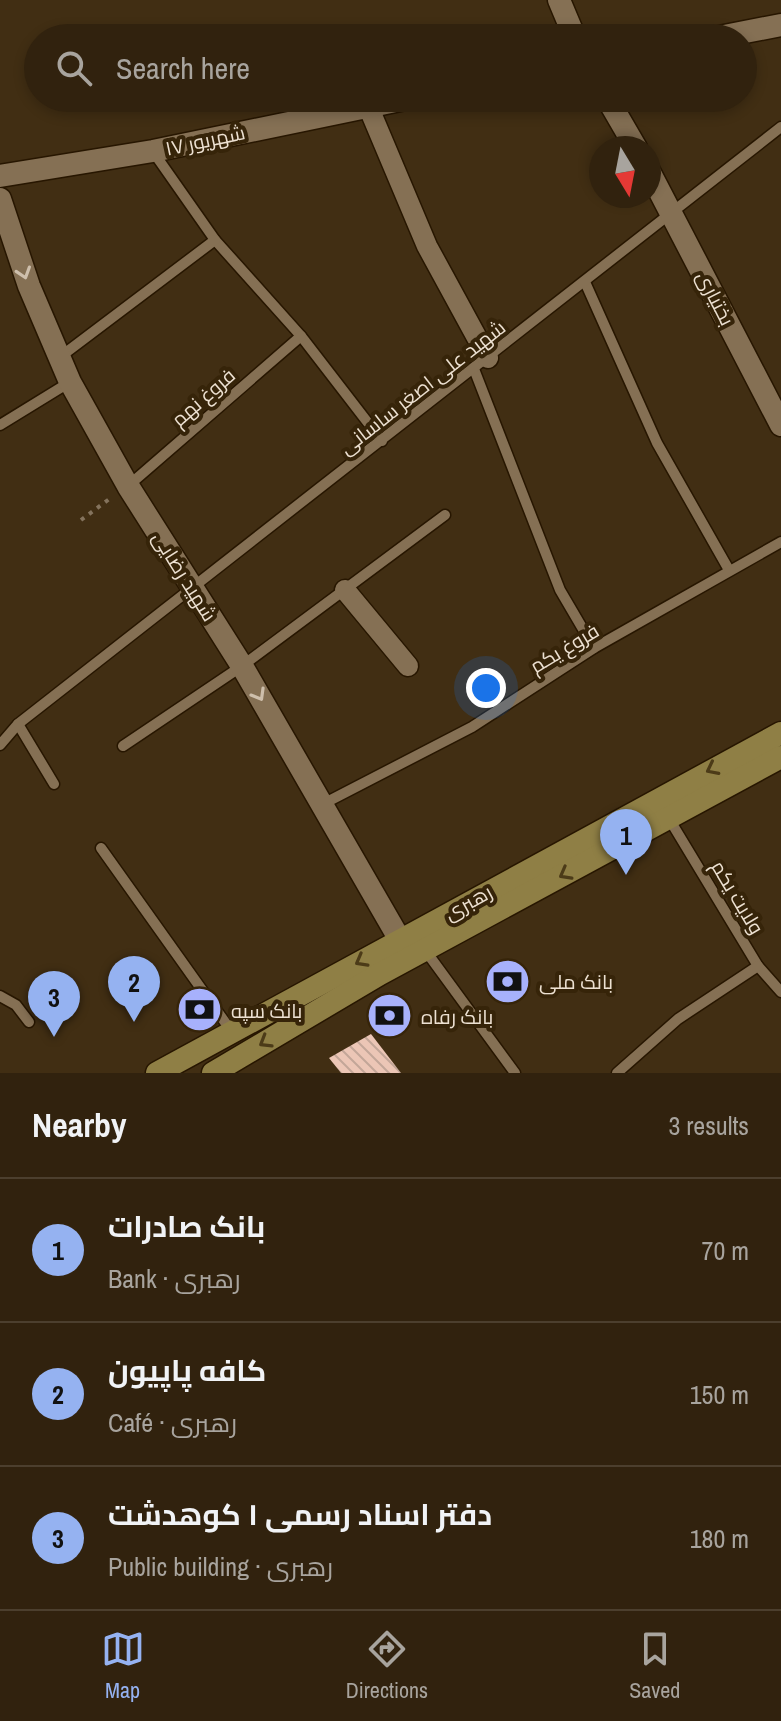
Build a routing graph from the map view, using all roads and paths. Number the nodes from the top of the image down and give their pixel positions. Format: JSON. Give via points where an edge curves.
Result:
{"nodes":[{"id":1,"x":559,"y":0,"type":"edge"},
{"id":2,"x":569,"y":24,"type":"edge"},
{"id":3,"x":781,"y":25,"type":"edge"},
{"id":4,"x":757,"y":30,"type":"edge"},
{"id":5,"x":339,"y":112,"type":"edge"},
{"id":6,"x":371,"y":112,"type":"edge"},
{"id":7,"x":615,"y":112,"type":"edge"},
{"id":8,"x":781,"y":127,"type":"edge"},
{"id":9,"x":629,"y":136,"type":"edge"},
{"id":10,"x":153,"y":151,"type":"junction"},
{"id":11,"x":0,"y":176,"type":"edge"},
{"id":12,"x":661,"y":192,"type":"edge"},
{"id":13,"x":0,"y":199,"type":"edge"},
{"id":14,"x":673,"y":213,"type":"junction"},
{"id":15,"x":215,"y":240,"type":"junction"},
{"id":16,"x":585,"y":282,"type":"junction"},
{"id":17,"x":301,"y":336,"type":"junction"},
{"id":18,"x":59,"y":357,"type":"junction"},
{"id":19,"x":481,"y":364,"type":"junction"},
{"id":20,"x":70,"y":382,"type":"junction"},
{"id":21,"x":0,"y":425,"type":"edge"},
{"id":22,"x":781,"y":425,"type":"edge"},
{"id":23,"x":382,"y":441,"type":"junction"},
{"id":24,"x":128,"y":486,"type":"junction"},
{"id":25,"x":445,"y":515,"type":"dead end"},
{"id":26,"x":81,"y":520,"type":"dead end"},
{"id":27,"x":781,"y":542,"type":"edge"},
{"id":28,"x":729,"y":570,"type":"junction"},
{"id":29,"x":192,"y":590,"type":"junction"},
{"id":30,"x":345,"y":590,"type":"junction"},
{"id":31,"x":594,"y":648,"type":"junction"},
{"id":32,"x":242,"y":666,"type":"junction"},
{"id":33,"x":408,"y":666,"type":"dead end"},
{"id":34,"x":18,"y":724,"type":"junction"},
{"id":35,"x":781,"y":733,"type":"edge"},
{"id":36,"x":0,"y":745,"type":"edge"},
{"id":37,"x":123,"y":746,"type":"dead end"},
{"id":38,"x":781,"y":757,"type":"edge"},
{"id":39,"x":54,"y":784,"type":"dead end"},
{"id":40,"x":323,"y":804,"type":"junction"},
{"id":41,"x":668,"y":817,"type":"junction"},
{"id":42,"x":101,"y":848,"type":"dead end"},
{"id":43,"x":400,"y":940,"type":"junction"},
{"id":44,"x":425,"y":950,"type":"junction"},
{"id":45,"x":758,"y":966,"type":"junction"},
{"id":46,"x":781,"y":992,"type":"edge"},
{"id":47,"x":0,"y":996,"type":"edge"},
{"id":48,"x":29,"y":1022,"type":"dead end"},
{"id":49,"x":233,"y":1033,"type":"junction"},
{"id":50,"x":157,"y":1073,"type":"edge"},
{"id":51,"x":213,"y":1073,"type":"edge"},
{"id":52,"x":515,"y":1073,"type":"edge"},
{"id":53,"x":617,"y":1073,"type":"edge"}],
"edges":[{"from":1,"to":2,"type":"street"},
{"from":3,"to":4,"type":"street"},
{"from":5,"to":10,"type":"street","name":"۱۷ شهریور"},
{"from":6,"to":19,"type":"street"},
{"from":7,"to":9,"type":"street"},
{"from":8,"to":14,"type":"lane","name":"شهید علی اصغر ساسانی"},
{"from":10,"to":11,"type":"street","name":"۱۷ شهریور"},
{"from":10,"to":15,"type":"lane"},
{"from":12,"to":14,"type":"street","name":"بختیاری"},
{"from":13,"to":18,"type":"street","name":"شهید رضایی","one_way":true},
{"from":14,"to":16,"type":"lane","name":"شهید علی اصغر ساسانی"},
{"from":14,"to":22,"type":"street","name":"بختیاری"},
{"from":15,"to":17,"type":"lane"},
{"from":15,"to":18,"type":"lane"},
{"from":16,"to":19,"type":"lane","name":"شهید علی اصغر ساسانی"},
{"from":16,"to":28,"type":"lane","via":[[657,443]]},
{"from":17,"to":23,"type":"lane"},
{"from":17,"to":24,"type":"lane","name":"فروغ نهم"},
{"from":18,"to":20,"type":"street","name":"شهید رضایی"},
{"from":19,"to":23,"type":"lane","name":"شهید علی اصغر ساسانی"},
{"from":19,"to":31,"type":"lane","via":[[560,590]]},
{"from":20,"to":21,"type":"lane"},
{"from":20,"to":24,"type":"street","name":"شهید رضایی"},
{"from":23,"to":29,"type":"lane","name":"شهید علی اصغر ساسانی"},
{"from":24,"to":26,"type":"path"},
{"from":24,"to":29,"type":"street","name":"شهید رضایی"},
{"from":25,"to":30,"type":"lane"},
{"from":27,"to":28,"type":"lane","name":"فروغ یکم"},
{"from":28,"to":31,"type":"lane","name":"فروغ یکم"},
{"from":29,"to":32,"type":"street","name":"شهید رضایی"},
{"from":29,"to":34,"type":"lane","name":"شهید علی اصغر ساسانی"},
{"from":30,"to":32,"type":"lane"},
{"from":30,"to":33,"type":"street"},
{"from":31,"to":40,"type":"lane","name":"فروغ یکم","via":[[472,727]]},
{"from":32,"to":37,"type":"lane"},
{"from":32,"to":40,"type":"street","name":"شهید رضایی","one_way":true},
{"from":34,"to":36,"type":"lane","name":"شهید علی اصغر ساسانی"},
{"from":34,"to":39,"type":"lane"},
{"from":35,"to":43,"type":"main road","name":"رهبری","one_way":true},
{"from":38,"to":41,"type":"main road","name":"رهبری"},
{"from":40,"to":43,"type":"street","name":"شهید رضایی"},
{"from":41,"to":44,"type":"main road","name":"رهبری","one_way":true},
{"from":41,"to":45,"type":"lane","name":"ولایت یکم"},
{"from":42,"to":49,"type":"lane"},
{"from":43,"to":49,"type":"main road","name":"رهبری","one_way":true},
{"from":44,"to":51,"type":"main road","name":"رهبری","one_way":true},
{"from":44,"to":52,"type":"lane"},
{"from":45,"to":46,"type":"lane","name":"ولایت یکم"},
{"from":45,"to":53,"type":"lane","via":[[678,1019]]},
{"from":47,"to":48,"type":"lane"},
{"from":49,"to":50,"type":"main road","name":"رهبری"}]}
